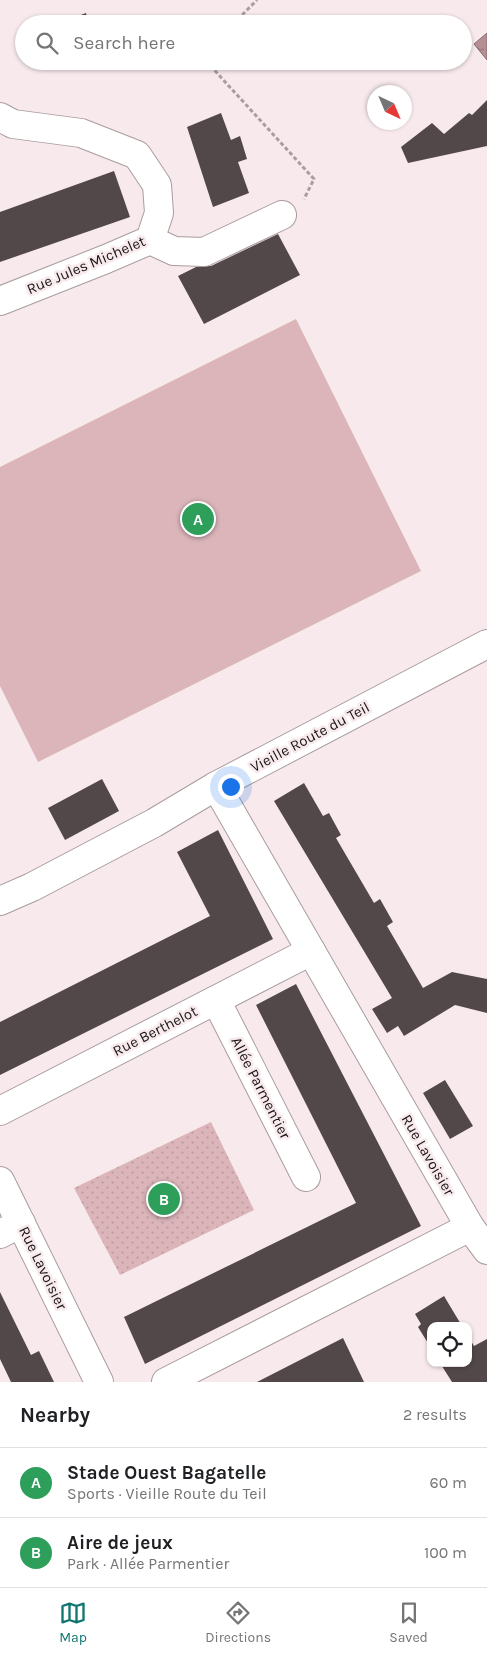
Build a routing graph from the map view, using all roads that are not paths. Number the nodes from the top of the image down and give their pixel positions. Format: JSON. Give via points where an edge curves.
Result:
{"nodes":[{"id":1,"x":0,"y":117,"type":"edge"},
{"id":2,"x":282,"y":215,"type":"road end"},
{"id":3,"x":150,"y":240,"type":"junction"},
{"id":4,"x":0,"y":301,"type":"edge"},
{"id":5,"x":487,"y":644,"type":"edge"},
{"id":6,"x":216,"y":786,"type":"junction"},
{"id":7,"x":0,"y":901,"type":"edge"},
{"id":8,"x":311,"y":951,"type":"junction"},
{"id":9,"x":216,"y":1000,"type":"junction"},
{"id":10,"x":0,"y":1111,"type":"edge"},
{"id":11,"x":306,"y":1176,"type":"dead end"},
{"id":12,"x":0,"y":1180,"type":"edge"},
{"id":13,"x":470,"y":1227,"type":"junction"},
{"id":14,"x":10,"y":1228,"type":"edge"},
{"id":15,"x":487,"y":1250,"type":"edge"},
{"id":16,"x":98,"y":1382,"type":"edge"},
{"id":17,"x":166,"y":1382,"type":"edge"}],
"edges":[{"from":1,"to":3,"type":"street","name":"Rue Jules Michelet","via":[[13,124],[81,134],[138,155],[157,185],[159,213]]},
{"from":2,"to":3,"type":"street","via":[[204,252],[174,251]]},
{"from":3,"to":4,"type":"street","name":"Rue Jules Michelet"},
{"from":5,"to":6,"type":"street","name":"Vieille Route du Teil"},
{"from":6,"to":7,"type":"street","name":"Vieille Route du Teil","via":[[91,856]]},
{"from":6,"to":8,"type":"street","name":"Rue Lavoisier"},
{"from":8,"to":9,"type":"street","name":"Rue Berthelot"},
{"from":8,"to":13,"type":"street","name":"Rue Lavoisier"},
{"from":9,"to":10,"type":"street","name":"Rue Berthelot"},
{"from":9,"to":11,"type":"street","name":"Allée Parmentier"},
{"from":12,"to":14,"type":"street","name":"Rue Lavoisier"},
{"from":13,"to":15,"type":"street","name":"Rue Lavoisier"},
{"from":13,"to":17,"type":"street"},
{"from":14,"to":16,"type":"street","name":"Rue Lavoisier"}]}
